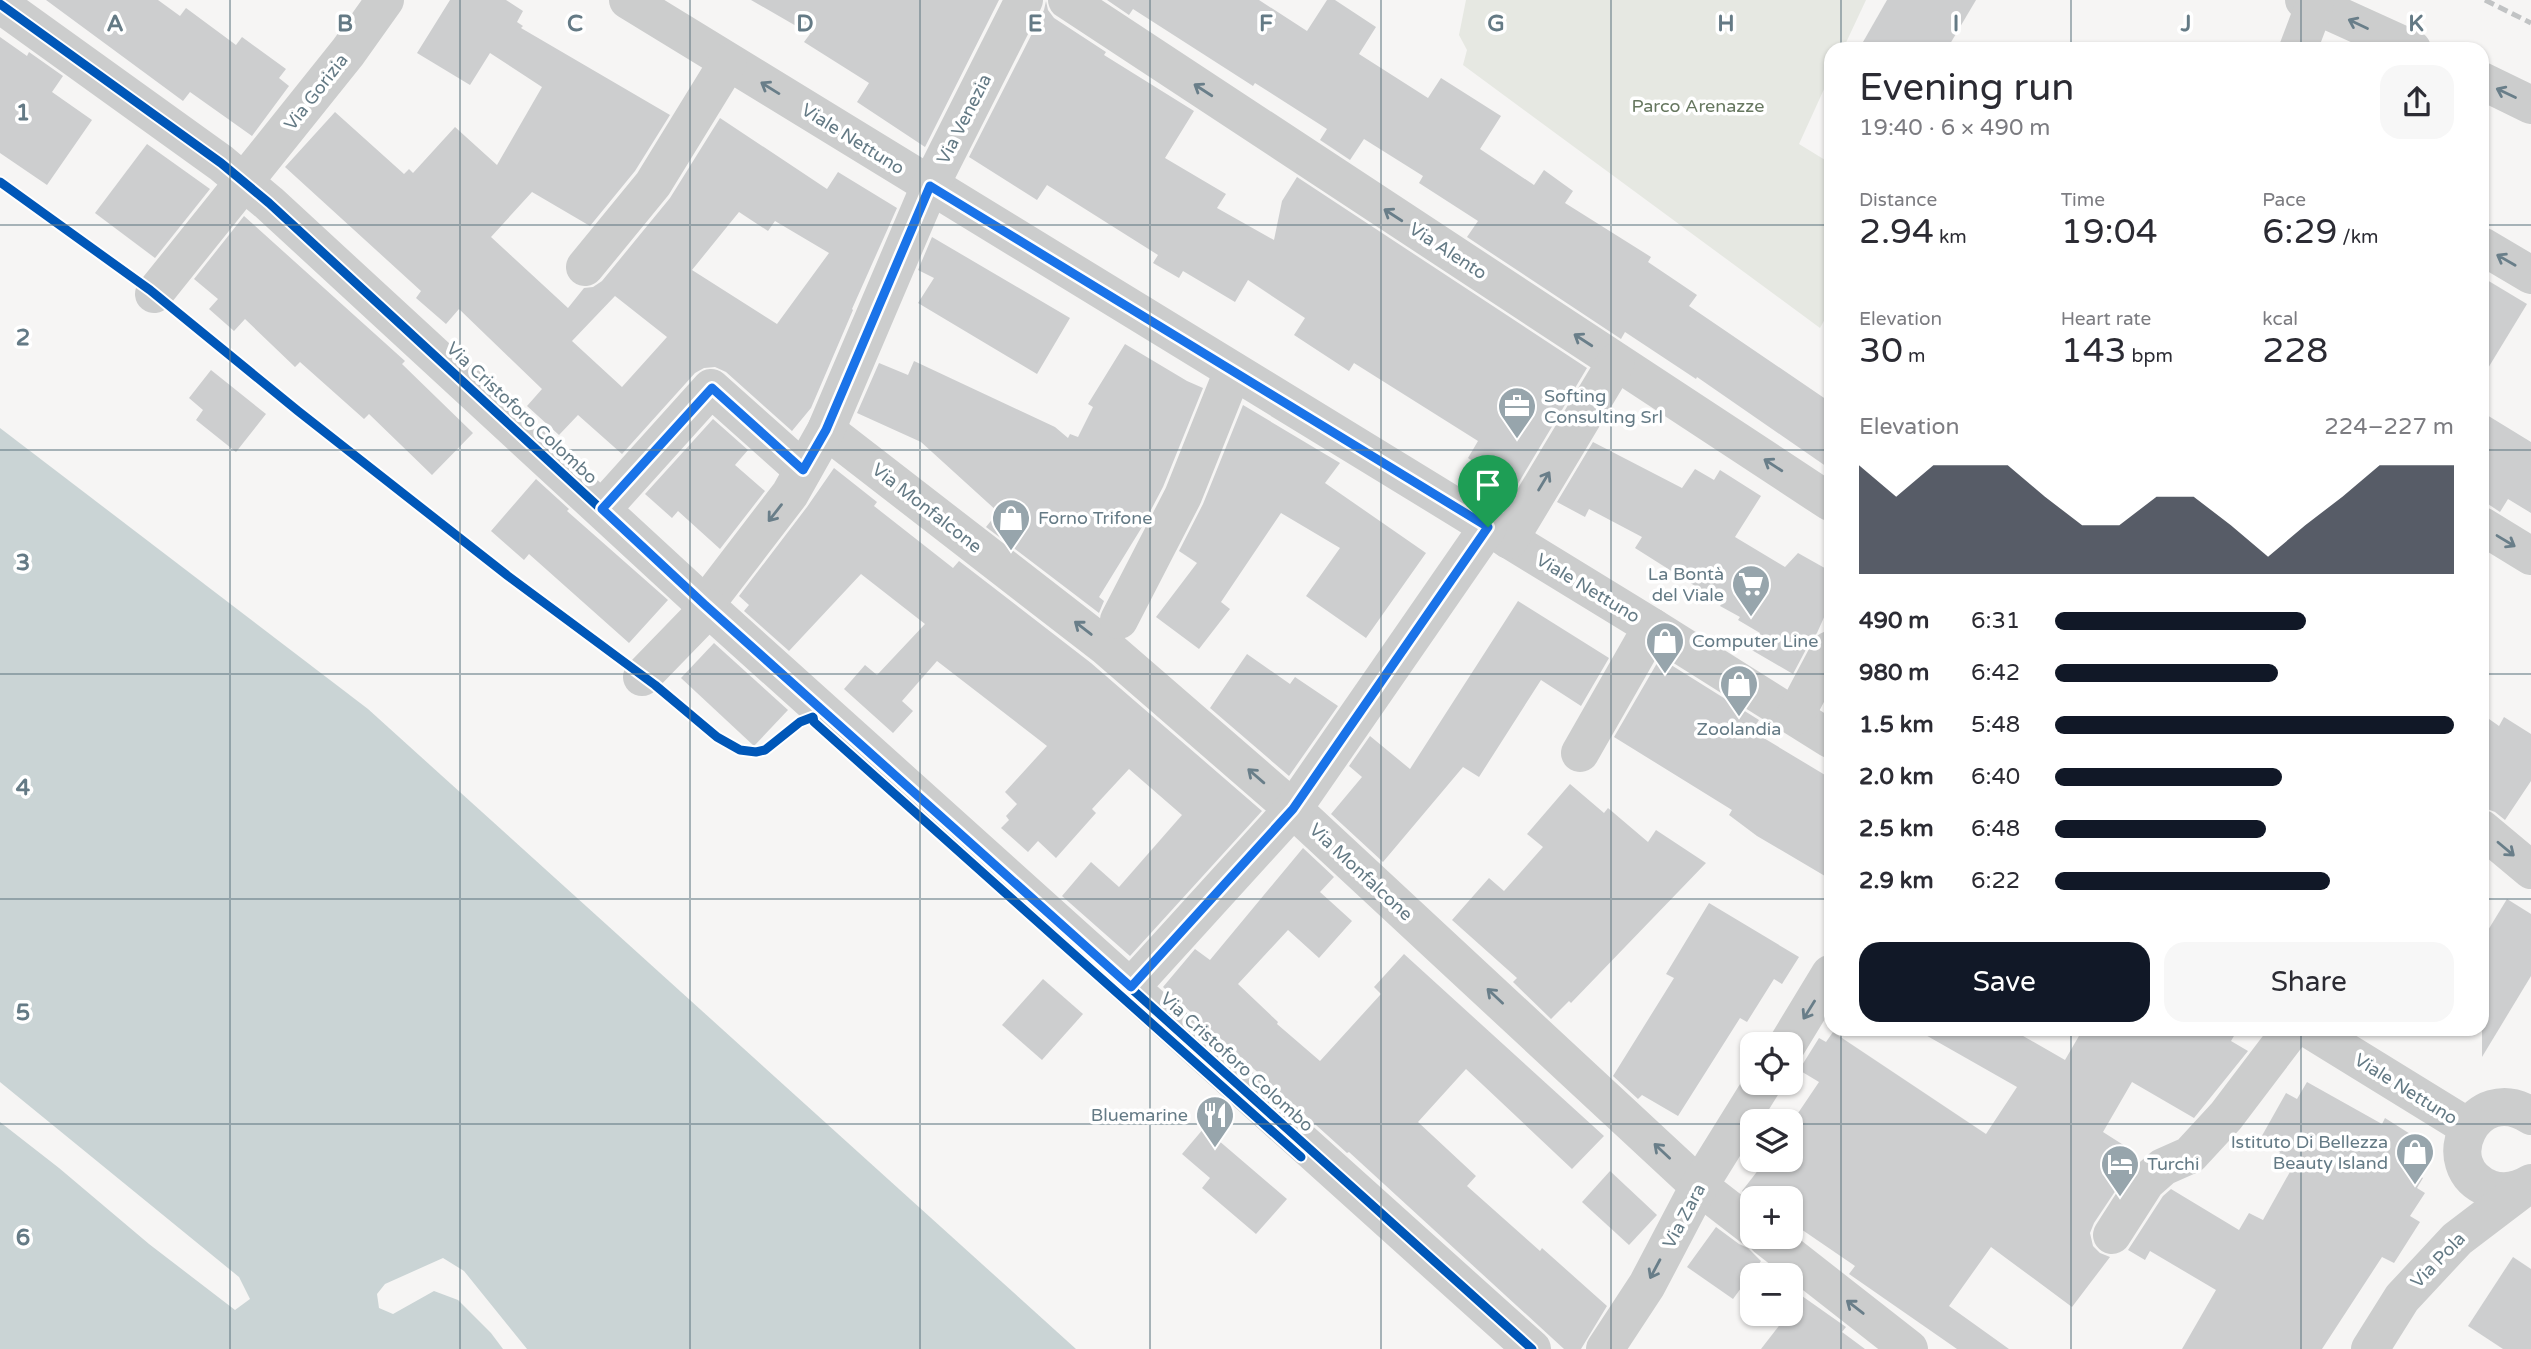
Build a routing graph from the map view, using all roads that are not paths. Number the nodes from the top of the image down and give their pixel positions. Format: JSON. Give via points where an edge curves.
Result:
{"nodes":[{"id":1,"x":385,"y":0,"type":"edge"},
{"id":2,"x":628,"y":0,"type":"edge"},
{"id":3,"x":1024,"y":0,"type":"edge"},
{"id":4,"x":1066,"y":0,"type":"edge"},
{"id":5,"x":2310,"y":2,"type":"edge"},
{"id":6,"x":0,"y":4,"type":"edge"},
{"id":7,"x":2300,"y":42,"type":"edge"},
{"id":8,"x":2397,"y":42,"type":"edge"},
{"id":9,"x":728,"y":62,"type":"junction"},
{"id":10,"x":2489,"y":85,"type":"edge"},
{"id":11,"x":2531,"y":104,"type":"edge"},
{"id":12,"x":245,"y":183,"type":"junction"},
{"id":13,"x":930,"y":186,"type":"junction"},
{"id":14,"x":2489,"y":250,"type":"edge"},
{"id":15,"x":585,"y":267,"type":"dead end"},
{"id":16,"x":2531,"y":275,"type":"edge"},
{"id":17,"x":154,"y":294,"type":"dead end"},
{"id":18,"x":1616,"y":362,"type":"junction"},
{"id":19,"x":1233,"y":372,"type":"junction"},
{"id":20,"x":826,"y":430,"type":"junction"},
{"id":21,"x":803,"y":470,"type":"junction"},
{"id":22,"x":1824,"y":498,"type":"edge"},
{"id":23,"x":602,"y":509,"type":"junction"},
{"id":24,"x":2489,"y":530,"type":"edge"},
{"id":25,"x":1498,"y":533,"type":"junction"},
{"id":26,"x":2531,"y":556,"type":"edge"},
{"id":27,"x":707,"y":607,"type":"junction"},
{"id":28,"x":1119,"y":620,"type":"dead end"},
{"id":29,"x":1652,"y":627,"type":"junction"},
{"id":30,"x":1824,"y":661,"type":"edge"},
{"id":31,"x":642,"y":677,"type":"dead end"},
{"id":32,"x":1795,"y":716,"type":"junction"},
{"id":33,"x":1824,"y":735,"type":"edge"},
{"id":34,"x":1580,"y":753,"type":"dead end"},
{"id":35,"x":1293,"y":809,"type":"junction"},
{"id":36,"x":2489,"y":835,"type":"edge"},
{"id":37,"x":2531,"y":870,"type":"edge"},
{"id":38,"x":1824,"y":984,"type":"edge"},
{"id":39,"x":1131,"y":987,"type":"junction"},
{"id":40,"x":1795,"y":1032,"type":"edge"},
{"id":41,"x":2287,"y":1036,"type":"edge"},
{"id":42,"x":2320,"y":1036,"type":"edge"},
{"id":43,"x":1756,"y":1095,"type":"edge"},
{"id":44,"x":2530,"y":1114,"type":"edge"},
{"id":45,"x":2468,"y":1127,"type":"junction"},
{"id":46,"x":2527,"y":1185,"type":"edge"},
{"id":47,"x":1699,"y":1186,"type":"junction"},
{"id":48,"x":1740,"y":1218,"type":"edge"},
{"id":49,"x":2112,"y":1235,"type":"dead end"},
{"id":50,"x":1781,"y":1249,"type":"edge"},
{"id":51,"x":1532,"y":1349,"type":"edge"},
{"id":52,"x":1605,"y":1349,"type":"edge"},
{"id":53,"x":1909,"y":1349,"type":"edge"},
{"id":54,"x":2371,"y":1349,"type":"edge"}],
"edges":[{"from":1,"to":12,"type":"street","name":"Via Gorizia"},
{"from":2,"to":9,"type":"street","name":"Viale Nettuno"},
{"from":3,"to":13,"type":"street","name":"Via Venezia"},
{"from":18,"to":4,"type":"street","name":"Via Alento","one_way":true},
{"from":5,"to":7,"type":"street"},
{"from":8,"to":5,"type":"street","one_way":true},
{"from":6,"to":12,"type":"street","name":"Via Cristoforo Colombo"},
{"from":13,"to":9,"type":"street","name":"Viale Nettuno","one_way":true},
{"from":9,"to":15,"type":"street","via":[[653,184]]},
{"from":11,"to":10,"type":"street","one_way":true},
{"from":12,"to":17,"type":"street","name":"Via Gorizia"},
{"from":12,"to":23,"type":"street","name":"Via Cristoforo Colombo"},
{"from":13,"to":19,"type":"street","name":"Viale Nettuno"},
{"from":13,"to":20,"type":"street","name":"Via Venezia"},
{"from":16,"to":14,"type":"street","one_way":true},
{"from":22,"to":18,"type":"street","name":"Via Alento","one_way":true},
{"from":25,"to":18,"type":"street","one_way":true},
{"from":19,"to":25,"type":"street","name":"Viale Nettuno"},
{"from":19,"to":28,"type":"street","via":[[1184,496]]},
{"from":20,"to":21,"type":"street","name":"Via Venezia"},
{"from":35,"to":20,"type":"street","name":"Via Monfalcone","one_way":true,"via":[[1105,646]]},
{"from":21,"to":23,"type":"street","via":[[712,388]]},
{"from":21,"to":27,"type":"street","name":"Via Venezia","one_way":true},
{"from":23,"to":27,"type":"street","name":"Via Cristoforo Colombo"},
{"from":24,"to":26,"type":"street","one_way":true},
{"from":25,"to":29,"type":"street","name":"Viale Nettuno"},
{"from":25,"to":35,"type":"street"},
{"from":27,"to":31,"type":"street","name":"Via Venezia"},
{"from":27,"to":39,"type":"street","name":"Via Cristoforo Colombo"},
{"from":29,"to":32,"type":"street","name":"Viale Nettuno"},
{"from":29,"to":34,"type":"street"},
{"from":30,"to":32,"type":"street"},
{"from":32,"to":33,"type":"street","name":"Viale Nettuno"},
{"from":35,"to":39,"type":"street"},
{"from":47,"to":35,"type":"street","name":"Via Monfalcone","one_way":true},
{"from":36,"to":37,"type":"street","one_way":true},
{"from":38,"to":40,"type":"street","one_way":true},
{"from":39,"to":51,"type":"street","name":"Via Cristoforo Colombo"},
{"from":41,"to":49,"type":"street","via":[[2190,1155],[2163,1167],[2147,1182]]},
{"from":42,"to":45,"type":"street","name":"Viale Nettuno"},
{"from":43,"to":47,"type":"street","name":"Via Zara"},
{"from":44,"to":45,"type":"street","via":[[2503,1107],[2489,1110]]},
{"from":45,"to":46,"type":"street","via":[[2462,1154],[2473,1178],[2497,1191],[2511,1192]]},
{"from":46,"to":54,"type":"street","name":"Via Pola","via":[[2457,1239],[2402,1298]]},
{"from":47,"to":48,"type":"street","name":"Via Monfalcone"},
{"from":47,"to":52,"type":"street","name":"Via Zara","one_way":true,"via":[[1647,1285]]},
{"from":53,"to":50,"type":"street","one_way":true}]}
